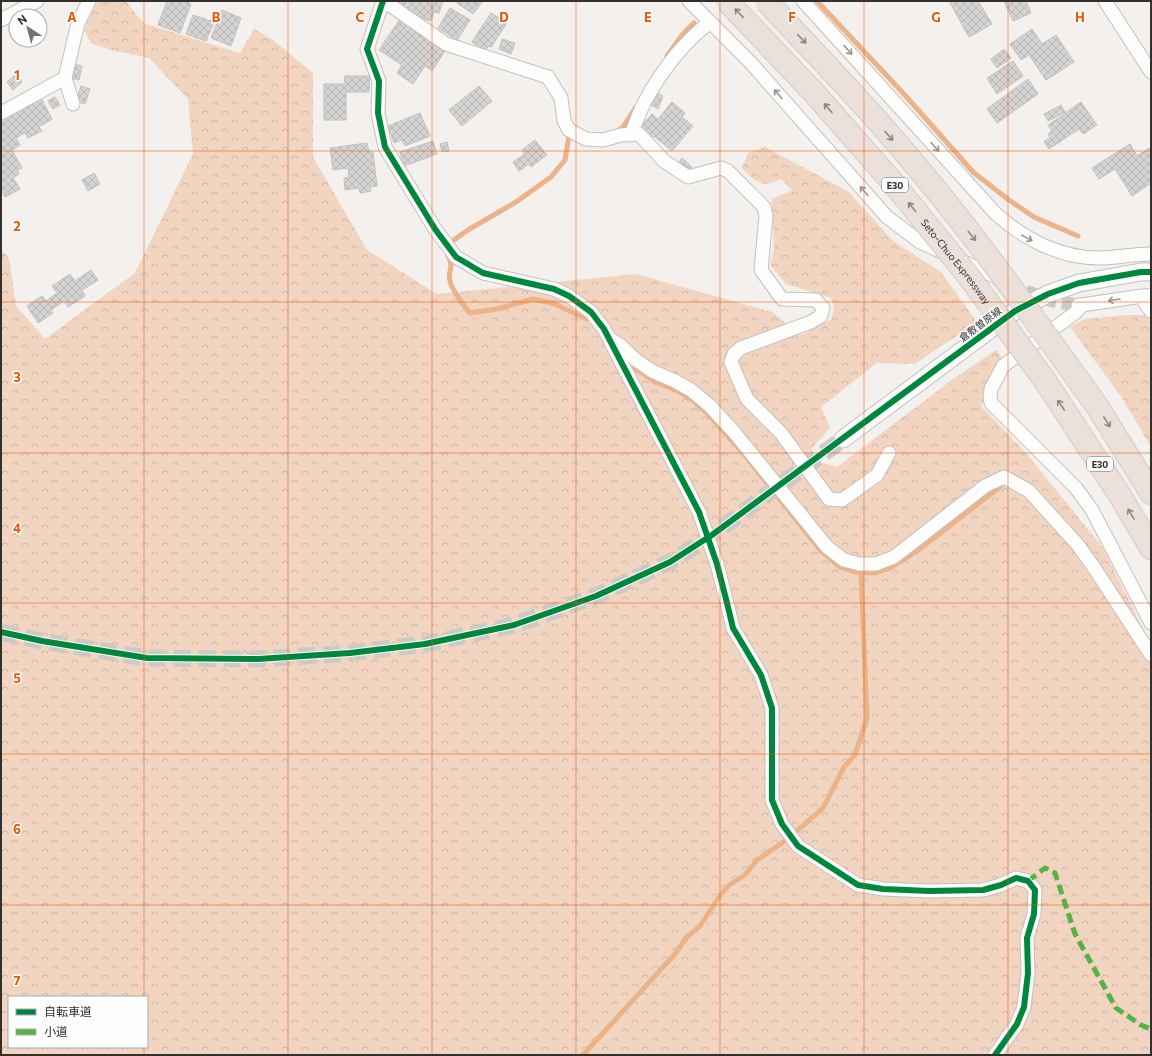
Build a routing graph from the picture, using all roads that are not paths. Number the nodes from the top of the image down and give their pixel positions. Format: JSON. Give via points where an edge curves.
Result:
{"nodes":[{"id":1,"x":37,"y":1,"type":"edge"},
{"id":2,"x":89,"y":1,"type":"edge"},
{"id":3,"x":384,"y":1,"type":"edge"},
{"id":4,"x":689,"y":1,"type":"edge"},
{"id":5,"x":727,"y":1,"type":"edge"},
{"id":6,"x":766,"y":1,"type":"edge"},
{"id":7,"x":803,"y":1,"type":"edge"},
{"id":8,"x":1105,"y":1,"type":"edge"},
{"id":9,"x":1,"y":20,"type":"edge"},
{"id":10,"x":710,"y":22,"type":"junction"},
{"id":11,"x":1151,"y":72,"type":"edge"},
{"id":12,"x":66,"y":78,"type":"junction"},
{"id":13,"x":73,"y":104,"type":"dead end"},
{"id":14,"x":1,"y":113,"type":"edge"},
{"id":15,"x":631,"y":135,"type":"junction"},
{"id":16,"x":1151,"y":254,"type":"edge"},
{"id":17,"x":1151,"y":272,"type":"edge"},
{"id":18,"x":1026,"y":291,"type":"tunnel mouth"},
{"id":19,"x":1148,"y":296,"type":"edge"},
{"id":20,"x":1151,"y":311,"type":"edge"},
{"id":21,"x":609,"y":338,"type":"junction"},
{"id":22,"x":843,"y":439,"type":"tunnel mouth"},
{"id":23,"x":889,"y":454,"type":"dead end"},
{"id":24,"x":1151,"y":493,"type":"edge"},
{"id":25,"x":1151,"y":548,"type":"edge"},
{"id":26,"x":1151,"y":623,"type":"edge"},
{"id":27,"x":1151,"y":655,"type":"edge"},
{"id":28,"x":995,"y":1055,"type":"edge"}],
"edges":[{"from":1,"to":9,"type":"street"},
{"from":2,"to":12,"type":"street","via":[[78,23]]},
{"from":3,"to":15,"type":"street","via":[[446,44],[548,77],[561,98],[564,121],[569,130],[586,138],[603,140]]},
{"from":3,"to":21,"type":"street","via":[[368,49],[379,81],[378,113],[385,147],[435,229],[456,257],[483,273],[569,296],[591,312]]},
{"from":4,"to":10,"type":"street"},
{"from":25,"to":5,"type":"highway","name":"Seto-Chuo Expressway","number":"E30","one_way":true,"bridge":true,"via":[[1046,382],[970,278],[894,184],[816,95]]},
{"from":6,"to":24,"type":"highway","number":"E30","one_way":true,"bridge":true,"via":[[838,77],[917,167],[992,260],[1097,406]]},
{"from":7,"to":16,"type":"street","one_way":true,"via":[[975,192],[1010,227],[1064,254],[1098,258]]},
{"from":8,"to":11,"type":"street"},
{"from":10,"to":15,"type":"street","via":[[680,50],[662,74],[645,103]]},
{"from":18,"to":10,"type":"street","one_way":true,"via":[[920,242],[887,217],[750,62]]},
{"from":12,"to":13,"type":"street"},
{"from":12,"to":14,"type":"street"},
{"from":15,"to":23,"type":"street","via":[[639,134],[664,161],[688,177],[721,168],[728,171],[764,208],[766,216],[760,270],[782,299],[816,300],[823,308],[821,316],[811,322],[741,348],[734,354],[731,362],[747,399],[780,433],[830,499],[842,500],[877,475]]},
{"from":17,"to":22,"type":"street","name":"倉敷曽原線","via":[[1079,282],[1015,311]]},
{"from":19,"to":20,"type":"street","via":[[1145,303]]},
{"from":19,"to":26,"type":"street","one_way":true,"via":[[1080,305],[1075,313],[1004,366],[991,389],[990,397],[991,403],[1084,499]]},
{"from":21,"to":27,"type":"street","via":[[652,371],[691,390],[710,406],[827,547],[844,560],[859,564],[876,564],[894,557],[984,486],[1004,476],[1029,491],[1078,545]]},
{"from":21,"to":28,"type":"street","via":[[698,512],[717,564],[733,628],[761,676],[772,708],[772,800],[782,824],[798,846],[858,885],[929,891],[983,890],[1016,878],[1028,881],[1036,890],[1034,914],[1027,938],[1028,973],[1024,1007],[1017,1024]]}]}
